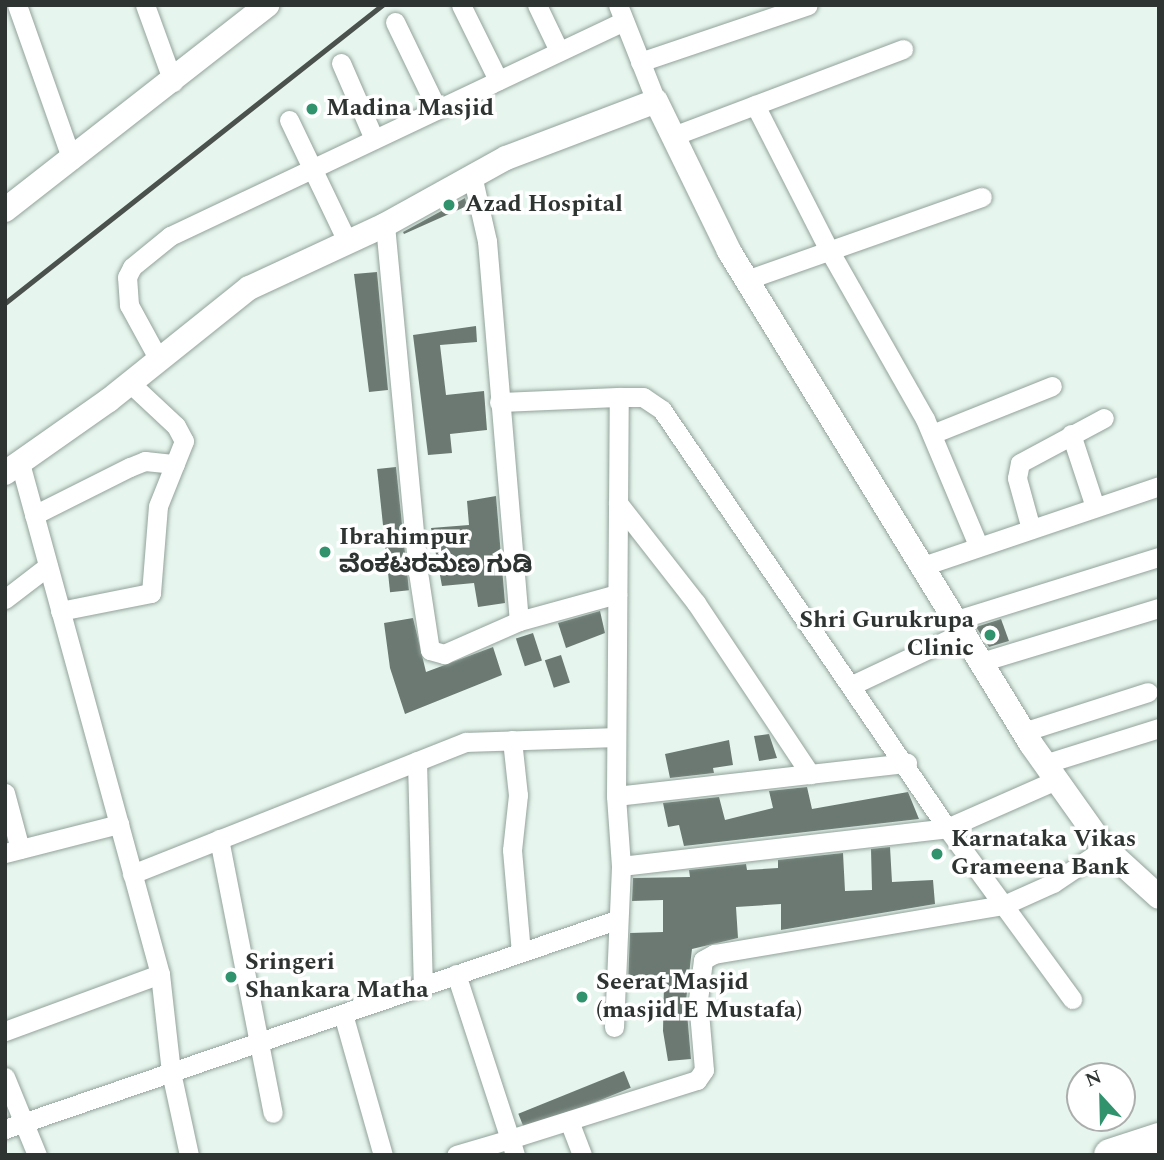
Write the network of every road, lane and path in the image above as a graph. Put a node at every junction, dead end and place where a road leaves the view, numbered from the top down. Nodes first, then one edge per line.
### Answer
1 (17, 5) edge
2 (145, 5) edge
3 (267, 5) edge
4 (461, 5) edge
5 (537, 5) edge
6 (808, 5) edge
7 (621, 13) edge
8 (395, 22) dead end
9 (902, 48) dead end
10 (559, 51) junction
11 (640, 62) junction
12 (341, 63) dead end
13 (498, 80) junction
14 (173, 82) junction
15 (656, 101) junction
16 (755, 105) junction
17 (437, 109) junction
18 (289, 120) dead end
19 (673, 136) junction
20 (374, 139) junction
21 (72, 160) junction
22 (312, 168) junction
23 (472, 176) junction
24 (982, 197) dead end
25 (5, 210) edge
26 (386, 225) junction
27 (347, 241) junction
28 (829, 250) junction
29 (746, 280) junction
30 (159, 360) junction
31 (130, 383) junction
32 (1052, 386) dead end
33 (618, 397) junction
34 (499, 402) junction
35 (1104, 418) dead end
36 (932, 434) junction
37 (1071, 434) junction
38 (174, 464) junction
39 (13, 468) edge
40 (1159, 486) edge
41 (618, 503) junction
42 (1095, 507) junction
43 (34, 515) junction
44 (1031, 529) junction
45 (978, 545) junction
46 (1159, 557) edge
47 (48, 566) junction
48 (920, 567) junction
49 (617, 594) junction
50 (5, 599) edge
51 (1159, 608) edge
52 (60, 611) junction
53 (519, 621) junction
54 (958, 627) junction
55 (981, 662) junction
56 (852, 685) junction
57 (1148, 692) dead end
58 (1159, 728) edge
59 (1023, 732) junction
60 (616, 737) junction
61 (512, 740) junction
62 (417, 761) junction
63 (907, 763) junction
64 (1050, 772) junction
65 (810, 774) junction
66 (5, 793) edge
67 (616, 796) junction
68 (119, 824) junction
69 (947, 828) junction
70 (219, 839) junction
71 (1105, 848) junction
72 (13, 851) edge
73 (621, 866) junction
74 (132, 874) junction
75 (1159, 897) edge
76 (1004, 905) junction
77 (616, 920) junction
78 (521, 952) junction
79 (160, 974) junction
80 (456, 974) junction
81 (423, 986) junction
82 (1072, 999) dead end
83 (343, 1013) junction
84 (614, 1027) dead end
85 (5, 1031) edge
86 (260, 1042) junction
87 (171, 1072) junction
88 (5, 1077) edge
89 (273, 1112) dead end
90 (569, 1121) junction
91 (24, 1123) junction
92 (5, 1129) edge
93 (1159, 1139) edge
94 (513, 1147) edge
95 (37, 1155) edge
96 (189, 1155) edge
97 (383, 1155) edge
98 (456, 1155) edge
99 (582, 1155) edge
100 (1110, 1155) edge

1 - 21 street
2 - 14 street
3 - 14 street
4 - 13 street
5 - 10 street
6 - 11 street
7 - 10 street
7 - 11 street
8 - 17 street
9 - 16 street
10 - 13 street
11 - 15 street
12 - 20 street
13 - 17 street
14 - 21 street
15 - 19 street
15 - 23 street
16 - 19 street
16 - 28 street
17 - 20 street
18 - 22 street
19 - 29 street
20 - 22 street
21 - 25 street
22 - 27 street
22 - 30 street
23 - 26 street
23 - 34 street
24 - 28 street
26 - 27 street
26 - 53 street
27 - 30 street
28 - 29 street
28 - 36 street
29 - 48 street
30 - 31 street
31 - 38 street
31 - 39 street
32 - 36 street
33 - 34 street
33 - 41 street
33 - 56 street
34 - 53 street
35 - 37 street
36 - 45 street
37 - 42 street
37 - 44 street
38 - 43 street
38 - 52 street
39 - 43 street
40 - 42 street
41 - 49 street
41 - 65 street
42 - 44 street
43 - 47 street
44 - 45 street
45 - 48 street
46 - 54 street
47 - 50 street
47 - 52 street
48 - 54 street
49 - 53 street
49 - 60 street
51 - 55 street
52 - 68 street
54 - 55 street
54 - 56 street
55 - 59 street
56 - 63 street
57 - 59 street
58 - 64 street
59 - 64 street
60 - 61 street
60 - 67 street
61 - 62 street
61 - 78 street
62 - 70 street
62 - 81 street
63 - 65 street
63 - 69 street
64 - 69 street
64 - 71 street
65 - 67 street
66 - 72 street
67 - 73 street
68 - 72 street
68 - 74 street
69 - 73 street
69 - 76 street
70 - 74 street
70 - 86 street
71 - 75 street
71 - 76 street
73 - 77 street
74 - 79 street
76 - 82 street
76 - 90 street
77 - 78 street
77 - 84 street
78 - 80 street
79 - 85 street
79 - 87 street
80 - 81 street
80 - 94 street
81 - 83 street
83 - 86 street
83 - 97 street
86 - 87 street
86 - 89 street
87 - 91 street
87 - 96 street
88 - 91 street
90 - 94 street
90 - 99 street
91 - 92 street
91 - 95 street
93 - 100 highway
94 - 98 street

